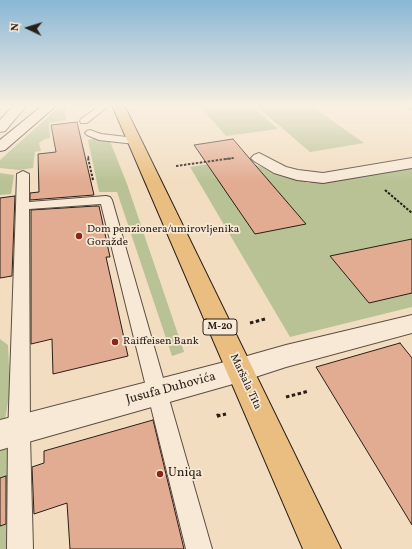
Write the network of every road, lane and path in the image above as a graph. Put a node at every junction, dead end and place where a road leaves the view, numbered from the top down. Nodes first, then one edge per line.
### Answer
1 (20, 131) edge
2 (130, 131) edge
3 (90, 133) dead end
4 (135, 141) junction
5 (0, 147) edge
6 (88, 154) dead end
7 (259, 158) joint
8 (412, 163) edge
9 (176, 166) dead end
10 (23, 174) dead end
11 (381, 188) dead end
12 (97, 200) junction
13 (22, 206) junction
14 (412, 213) edge
15 (412, 324) edge
16 (240, 370) junction
17 (158, 392) junction
18 (10, 432) edge
19 (20, 549) edge
20 (199, 549) edge
21 (322, 549) edge

1 - 5 street
2 - 4 main road, Maršala Tita / M-20
3 - 4 lane
4 - 16 main road, Maršala Tita / M-20
6 - 12 path
7 - 8 street
7 - 9 path
10 - 13 lane
11 - 14 path
12 - 13 lane
12 - 17 lane
13 - 18 lane
15 - 16 street, Jusufa Duhovića
16 - 17 street, Jusufa Duhovića
16 - 21 main road, Maršala Tita / M-20
17 - 18 street, Jusufa Duhovića
17 - 20 lane
18 - 19 lane

